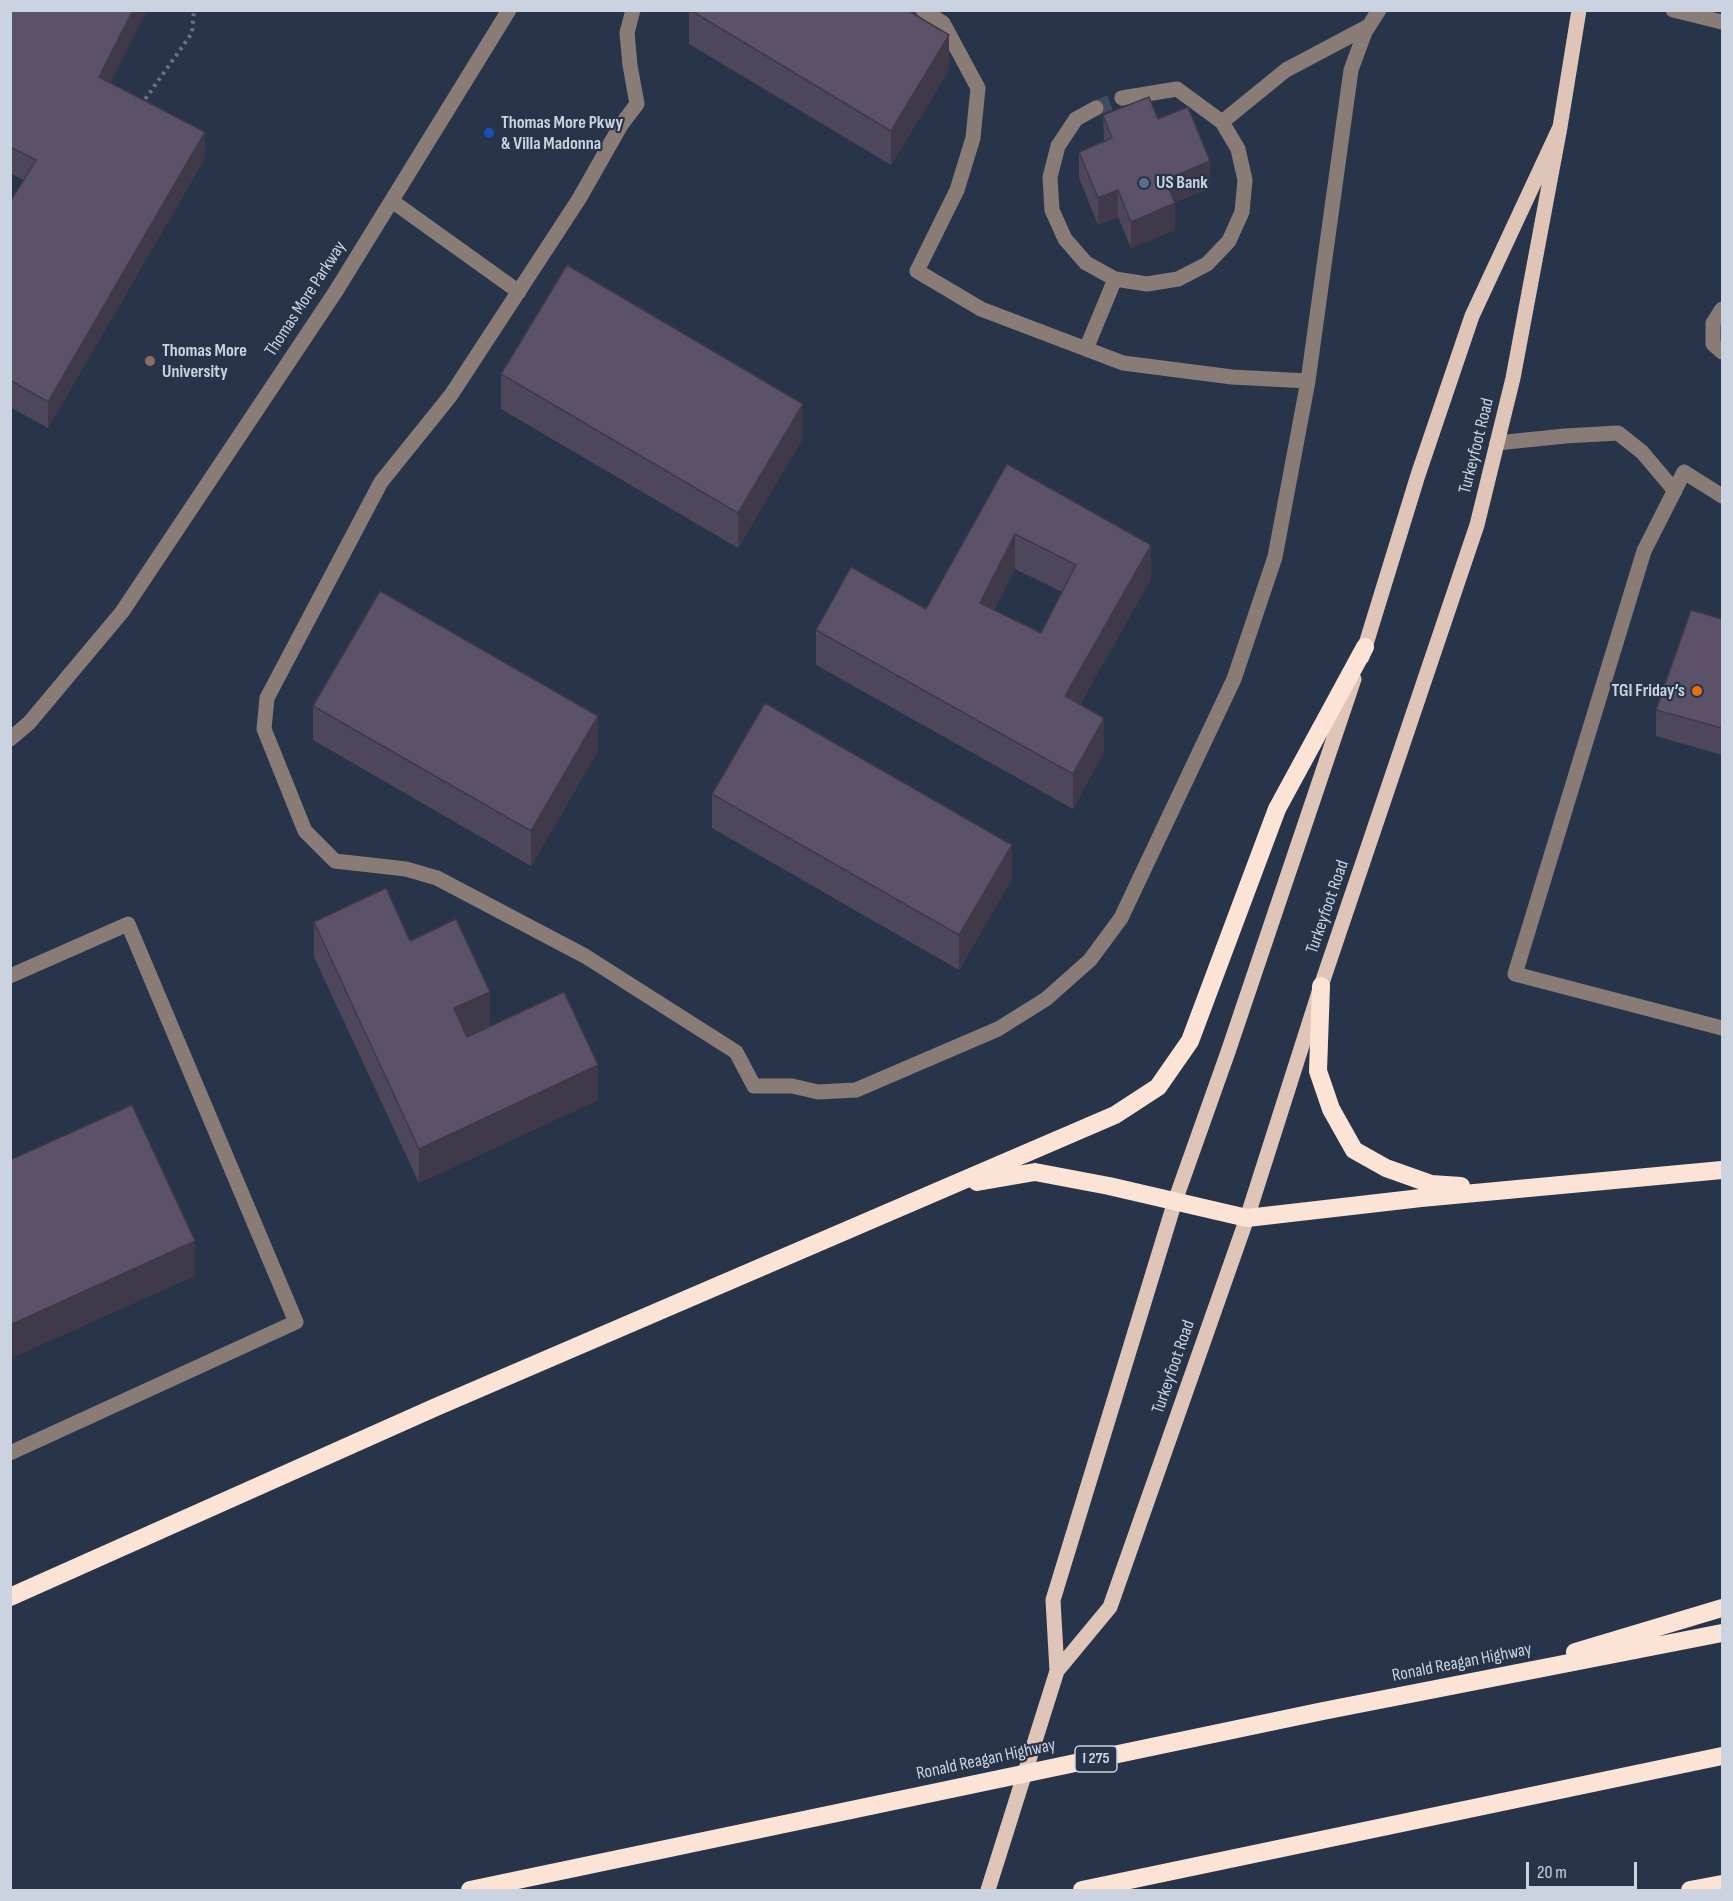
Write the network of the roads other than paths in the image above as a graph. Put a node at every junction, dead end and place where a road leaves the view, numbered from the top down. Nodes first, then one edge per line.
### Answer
1 (509, 10) edge
2 (633, 10) edge
3 (923, 10) edge
4 (1379, 10) edge
5 (1579, 10) edge
6 (1673, 10) edge
7 (1722, 22) edge
8 (1369, 26) junction
9 (1122, 99) tunnel mouth
10 (1096, 108) tunnel mouth
11 (1222, 122) junction
12 (1560, 127) junction
13 (392, 201) junction
14 (1115, 279) junction
15 (519, 292) junction
16 (1722, 309) edge
17 (1086, 349) junction
18 (1722, 352) edge
19 (1308, 381) junction
20 (1497, 443) junction
21 (1675, 491) junction
22 (1722, 496) edge
23 (1365, 647) junction
24 (10, 739) edge
25 (10, 976) edge
26 (1321, 986) junction
27 (1722, 1028) edge
28 (1722, 1170) edge
29 (946, 1188) junction
30 (1517, 1189) junction
31 (1174, 1201) junction
32 (1247, 1218) junction
33 (10, 1453) edge
34 (10, 1597) edge
35 (1722, 1608) edge
36 (1722, 1633) edge
37 (1058, 1671) junction
38 (1469, 1683) junction
39 (1722, 1756) edge
40 (1722, 1884) edge
41 (470, 1890) edge
42 (988, 1890) edge
43 (1082, 1890) edge
44 (1690, 1890) edge

1 - 13 street, Thomas More Parkway
2 - 15 street
3 - 17 street
4 - 8 street
5 - 12 main road, Turkeyfoot Road
6 - 7 street
8 - 11 street
8 - 19 street
9 - 11 street
10 - 14 street
11 - 14 street
12 - 20 main road, Turkeyfoot Road
12 - 23 main road, Turkeyfoot Road
13 - 15 street
13 - 24 street, Thomas More Parkway
14 - 17 street
15 - 19 street
16 - 18 street
17 - 19 street
20 - 21 street
20 - 26 main road, Turkeyfoot Road
21 - 22 street
21 - 27 street
23 - 29 highway
23 - 31 main road, Turkeyfoot Road
25 - 33 street
26 - 30 highway
26 - 32 main road, Turkeyfoot Road
28 - 30 highway
29 - 31 highway
29 - 34 highway
30 - 32 highway
31 - 32 highway
31 - 37 main road, Turkeyfoot Road
32 - 37 main road, Turkeyfoot Road
35 - 38 highway
36 - 38 highway, Ronald Reagan Highway / I 275
37 - 42 main road, Turkeyfoot Road
38 - 41 highway, Ronald Reagan Highway / I 275
39 - 43 highway
40 - 44 highway

